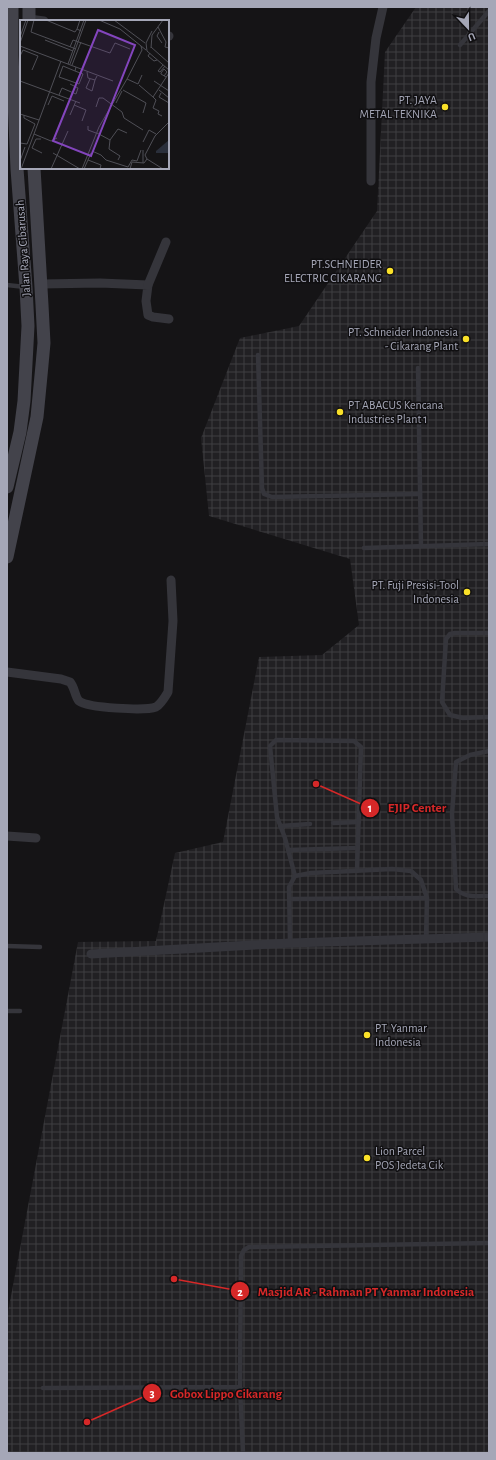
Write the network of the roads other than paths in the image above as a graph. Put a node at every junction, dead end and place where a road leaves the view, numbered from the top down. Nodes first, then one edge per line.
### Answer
1 (12, 7) edge
2 (383, 7) edge
3 (489, 11) edge
4 (24, 18) edge
5 (37, 20) edge
6 (20, 28) edge
7 (460, 45) dead end
8 (9, 55) edge
9 (34, 169) edge
10 (371, 181) dead end
11 (166, 242) dead end
12 (40, 284) junction
13 (7, 285) edge
14 (148, 285) junction
15 (26, 287) junction
16 (169, 319) dead end
17 (258, 355) dead end
18 (418, 368) dead end
19 (7, 487) edge
20 (420, 494) junction
21 (489, 544) edge
22 (421, 546) junction
23 (364, 548) dead end
24 (7, 557) edge
25 (171, 580) dead end
26 (489, 633) edge
27 (7, 672) edge
28 (489, 717) edge
29 (489, 751) edge
30 (359, 822) junction
31 (334, 823) dead end
32 (310, 824) dead end
33 (280, 826) junction
34 (7, 836) edge
35 (36, 838) dead end
36 (358, 848) junction
37 (288, 850) junction
38 (357, 871) junction
39 (295, 876) junction
40 (489, 896) edge
41 (427, 898) junction
42 (290, 899) junction
43 (489, 937) edge
44 (426, 938) junction
45 (290, 943) junction
46 (7, 946) edge
47 (40, 947) dead end
48 (91, 954) dead end
49 (7, 1011) edge
50 (20, 1011) dead end
51 (489, 1243) edge
52 (240, 1387) junction
53 (43, 1388) dead end
54 (243, 1453) edge

1 - 4 street, Jalan Raya Cibarusah
2 - 10 street
3 - 7 lane
4 - 5 street
6 - 8 street, Jalan Raya Cibarusah
8 - 15 street, Jalan Raya Cibarusah
9 - 12 street, Jalan Raya Cibarusah
11 - 14 street
12 - 14 street
12 - 24 street, Jalan Raya Cibarusah
13 - 15 lane
14 - 16 street
15 - 19 street, Jalan Raya Cibarusah
17 - 20 lane
18 - 20 lane
20 - 22 lane
21 - 22 lane
22 - 23 lane
25 - 27 street
26 - 28 lane
29 - 40 lane
30 - 31 lane
30 - 33 lane
30 - 36 lane
32 - 33 lane
33 - 37 lane
34 - 35 street
36 - 37 lane
36 - 38 lane
37 - 39 lane
38 - 39 lane
38 - 41 lane
39 - 42 lane
41 - 42 lane
41 - 44 lane
42 - 45 lane
43 - 44 street
44 - 45 street
45 - 48 street
46 - 47 lane
49 - 50 lane
51 - 52 lane
52 - 53 lane
52 - 54 lane

